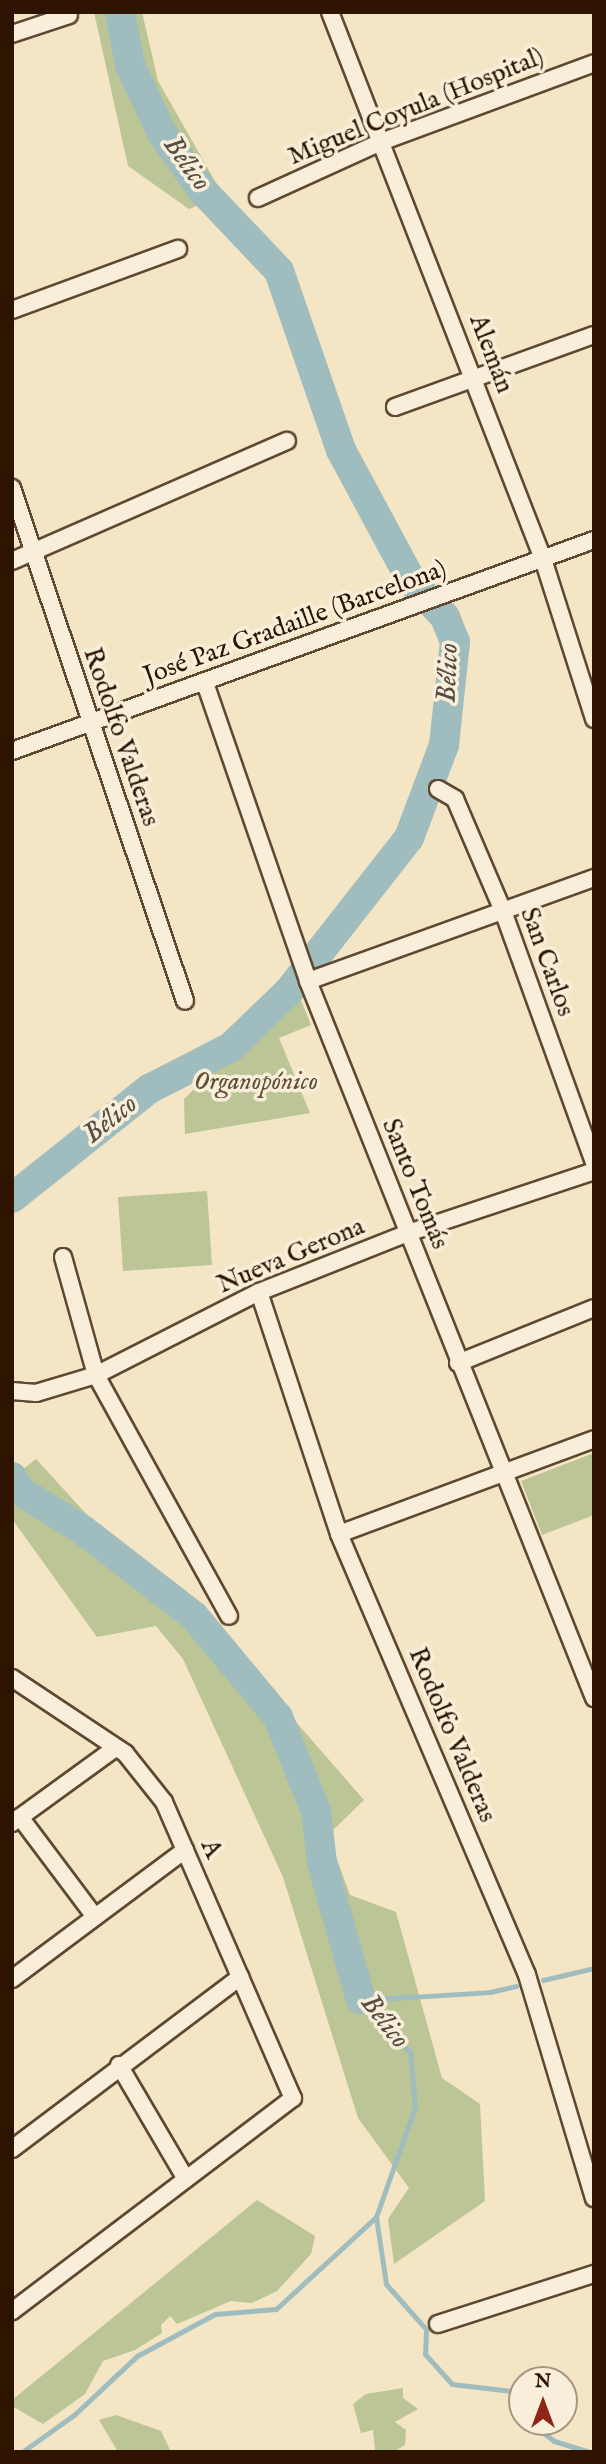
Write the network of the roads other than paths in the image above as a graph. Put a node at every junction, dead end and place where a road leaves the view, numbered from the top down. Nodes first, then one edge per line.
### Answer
1 (330, 12) edge
2 (69, 15) dead end
3 (12, 34) edge
4 (594, 62) edge
5 (381, 142) junction
6 (258, 198) dead end
7 (178, 249) dead end
8 (12, 310) edge
9 (594, 335) edge
10 (474, 378) junction
11 (395, 407) dead end
12 (286, 441) dead end
13 (12, 488) edge
14 (594, 541) edge
15 (34, 552) junction
16 (543, 559) junction
17 (12, 561) edge
18 (205, 684) junction
19 (594, 719) edge
20 (89, 723) junction
21 (12, 751) edge
22 (438, 789) dead end
23 (594, 878) edge
24 (503, 911) junction
25 (308, 981) junction
26 (185, 1001) dead end
27 (594, 1163) edge
28 (594, 1171) edge
29 (408, 1233) junction
30 (62, 1257) dead end
31 (259, 1292) junction
32 (594, 1308) edge
33 (458, 1363) junction
34 (96, 1375) junction
35 (12, 1391) edge
36 (594, 1438) edge
37 (502, 1473) junction
38 (340, 1534) junction
39 (229, 1616) dead end
40 (12, 1678) edge
41 (594, 1698) edge
42 (114, 1749) junction
43 (16, 1820) edge
44 (185, 1850) junction
45 (95, 1917) junction
46 (240, 1977) junction
47 (12, 1979) edge
48 (119, 2065) junction
49 (12, 2149) edge
50 (186, 2179) junction
51 (594, 2198) edge
52 (594, 2274) edge
53 (12, 2311) edge
54 (438, 2324) dead end

1 - 5 street, Alemán
2 - 3 street
4 - 5 street, Miguel Coyula (Hospital)
5 - 6 street, Miguel Coyula (Hospital)
5 - 10 street, Alemán
7 - 8 street
9 - 10 street
10 - 11 street
10 - 16 street, Alemán
12 - 15 street
13 - 15 street, Rodolfo Valderas
14 - 16 street, José Paz Gradaille (Barcelona)
15 - 17 street
15 - 20 street, Rodolfo Valderas
16 - 18 street, José Paz Gradaille (Barcelona)
16 - 19 street, Alemán
18 - 20 street, José Paz Gradaille (Barcelona)
18 - 25 street, Santo Tomás
20 - 21 street, José Paz Gradaille (Barcelona)
20 - 26 street, Rodolfo Valderas
22 - 24 street, San Carlos
23 - 24 street
24 - 25 street
24 - 27 street, San Carlos
25 - 29 street, Santo Tomás
28 - 29 street, Nueva Gerona
29 - 31 street, Nueva Gerona
29 - 33 street, Santo Tomás
30 - 34 street
31 - 34 street, Nueva Gerona
31 - 38 street, Rodolfo Valderas
32 - 33 street
33 - 37 street, Santo Tomás
34 - 35 street, Nueva Gerona
34 - 39 street
36 - 37 street
37 - 38 street
37 - 41 street, Santo Tomás
38 - 51 street, Rodolfo Valderas
40 - 42 street, A
42 - 43 street
42 - 44 street, A
43 - 45 street
44 - 45 street
44 - 46 street, A
45 - 47 street
46 - 48 street
46 - 50 street, A
48 - 49 street
48 - 50 street
50 - 53 street
52 - 54 street

